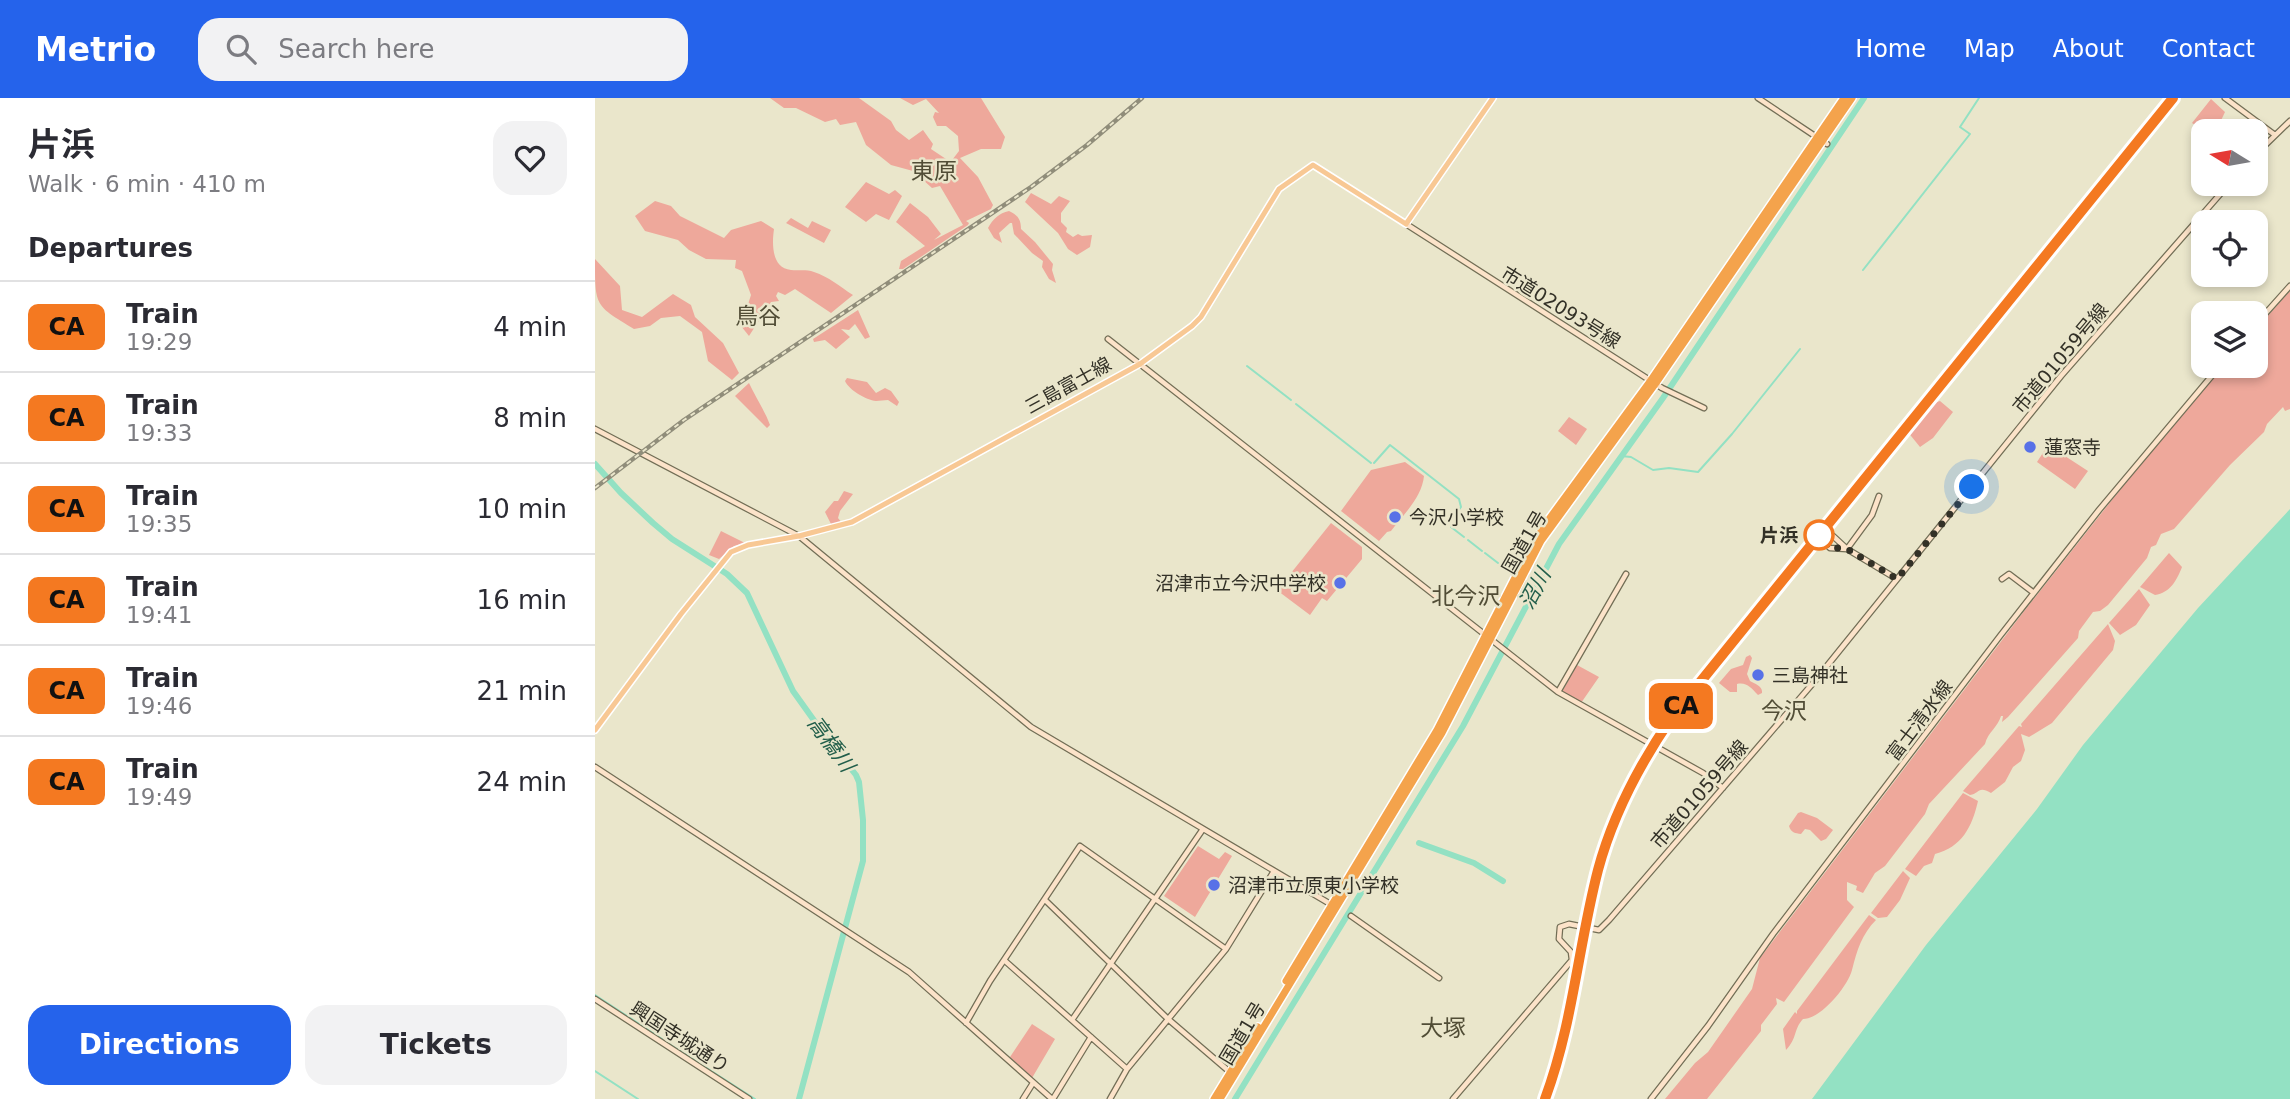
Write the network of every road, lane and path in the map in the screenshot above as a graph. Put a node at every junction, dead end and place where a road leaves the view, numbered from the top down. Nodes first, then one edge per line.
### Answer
1 (1493, 98) edge
2 (1758, 98) edge
3 (1843, 98) edge
4 (1852, 98) edge
5 (2225, 98) edge
6 (2290, 121) edge
7 (2275, 135) junction
8 (1822, 140) junction
9 (2268, 142) edge
10 (2218, 196) edge
11 (1406, 224) junction
12 (2290, 286) edge
13 (2268, 311) edge
14 (1108, 339) dead end
15 (1140, 364) junction
16 (2210, 378) edge
17 (1657, 384) junction
18 (1704, 408) dead end
19 (595, 429) edge
20 (1879, 496) dead end
21 (799, 536) junction
22 (1847, 549) junction
23 (1626, 575) dead end
24 (1897, 579) junction
25 (2002, 579) dead end
26 (2034, 593) junction
27 (1489, 638) junction
28 (1558, 692) junction
29 (595, 730) edge
30 (595, 767) edge
31 (1723, 788) junction
32 (1203, 829) junction
33 (1274, 871) junction
34 (1045, 900) junction
35 (1156, 900) junction
36 (1332, 905) junction
37 (1351, 916) dead end
38 (1226, 949) junction
39 (1004, 960) junction
40 (1112, 965) junction
41 (1439, 978) dead end
42 (595, 999) edge
43 (1168, 1019) junction
44 (1072, 1020) junction
45 (966, 1023) junction
46 (1091, 1037) junction
47 (1127, 1069) junction
48 (1232, 1074) junction
49 (1033, 1083) junction
50 (749, 1099) edge
51 (1023, 1099) edge
52 (1052, 1099) edge
53 (1110, 1099) edge
54 (1214, 1099) edge
55 (1220, 1099) edge
56 (1453, 1099) edge
57 (1651, 1099) edge

1 - 11 main road
2 - 8 street
3 - 8 highway, 国道1号
4 - 8 highway, 国道1号
5 - 7 street
6 - 7 street
7 - 9 street
8 - 17 highway, 国道1号
10 - 24 street, 市道01059号線
11 - 15 main road, 三島富士線
11 - 17 street, 市道02093号線
12 - 13 street
14 - 15 street
15 - 21 main road, 三島富士線
15 - 27 street
16 - 26 street, 富士清水線
17 - 18 street, 市道02093号線
17 - 27 highway, 国道1号
19 - 21 street
20 - 22 street
21 - 29 main road, 三島富士線
21 - 32 street
22 - 22 street
22 - 24 street
23 - 28 street
24 - 31 street, 市道01059号線
25 - 26 street
26 - 57 street, 富士清水線
27 - 28 street
27 - 36 highway, 国道1号
27 - 48 highway, 国道1号
28 - 31 street
30 - 45 street
31 - 56 street, 市道01059号線
32 - 33 street
32 - 35 street
33 - 36 street
33 - 38 street
34 - 35 street
34 - 39 street
34 - 40 street
35 - 38 street
35 - 40 street
36 - 48 highway, 国道1号
37 - 41 street
38 - 43 street
39 - 44 street
39 - 45 street
40 - 43 street
40 - 44 street
42 - 50 street, 興国寺城通り
43 - 47 street
43 - 48 street
44 - 46 street
45 - 49 street
46 - 47 street
46 - 52 street
47 - 53 street
48 - 54 highway, 国道1号
48 - 55 highway, 国道1号
49 - 51 street
49 - 52 street

